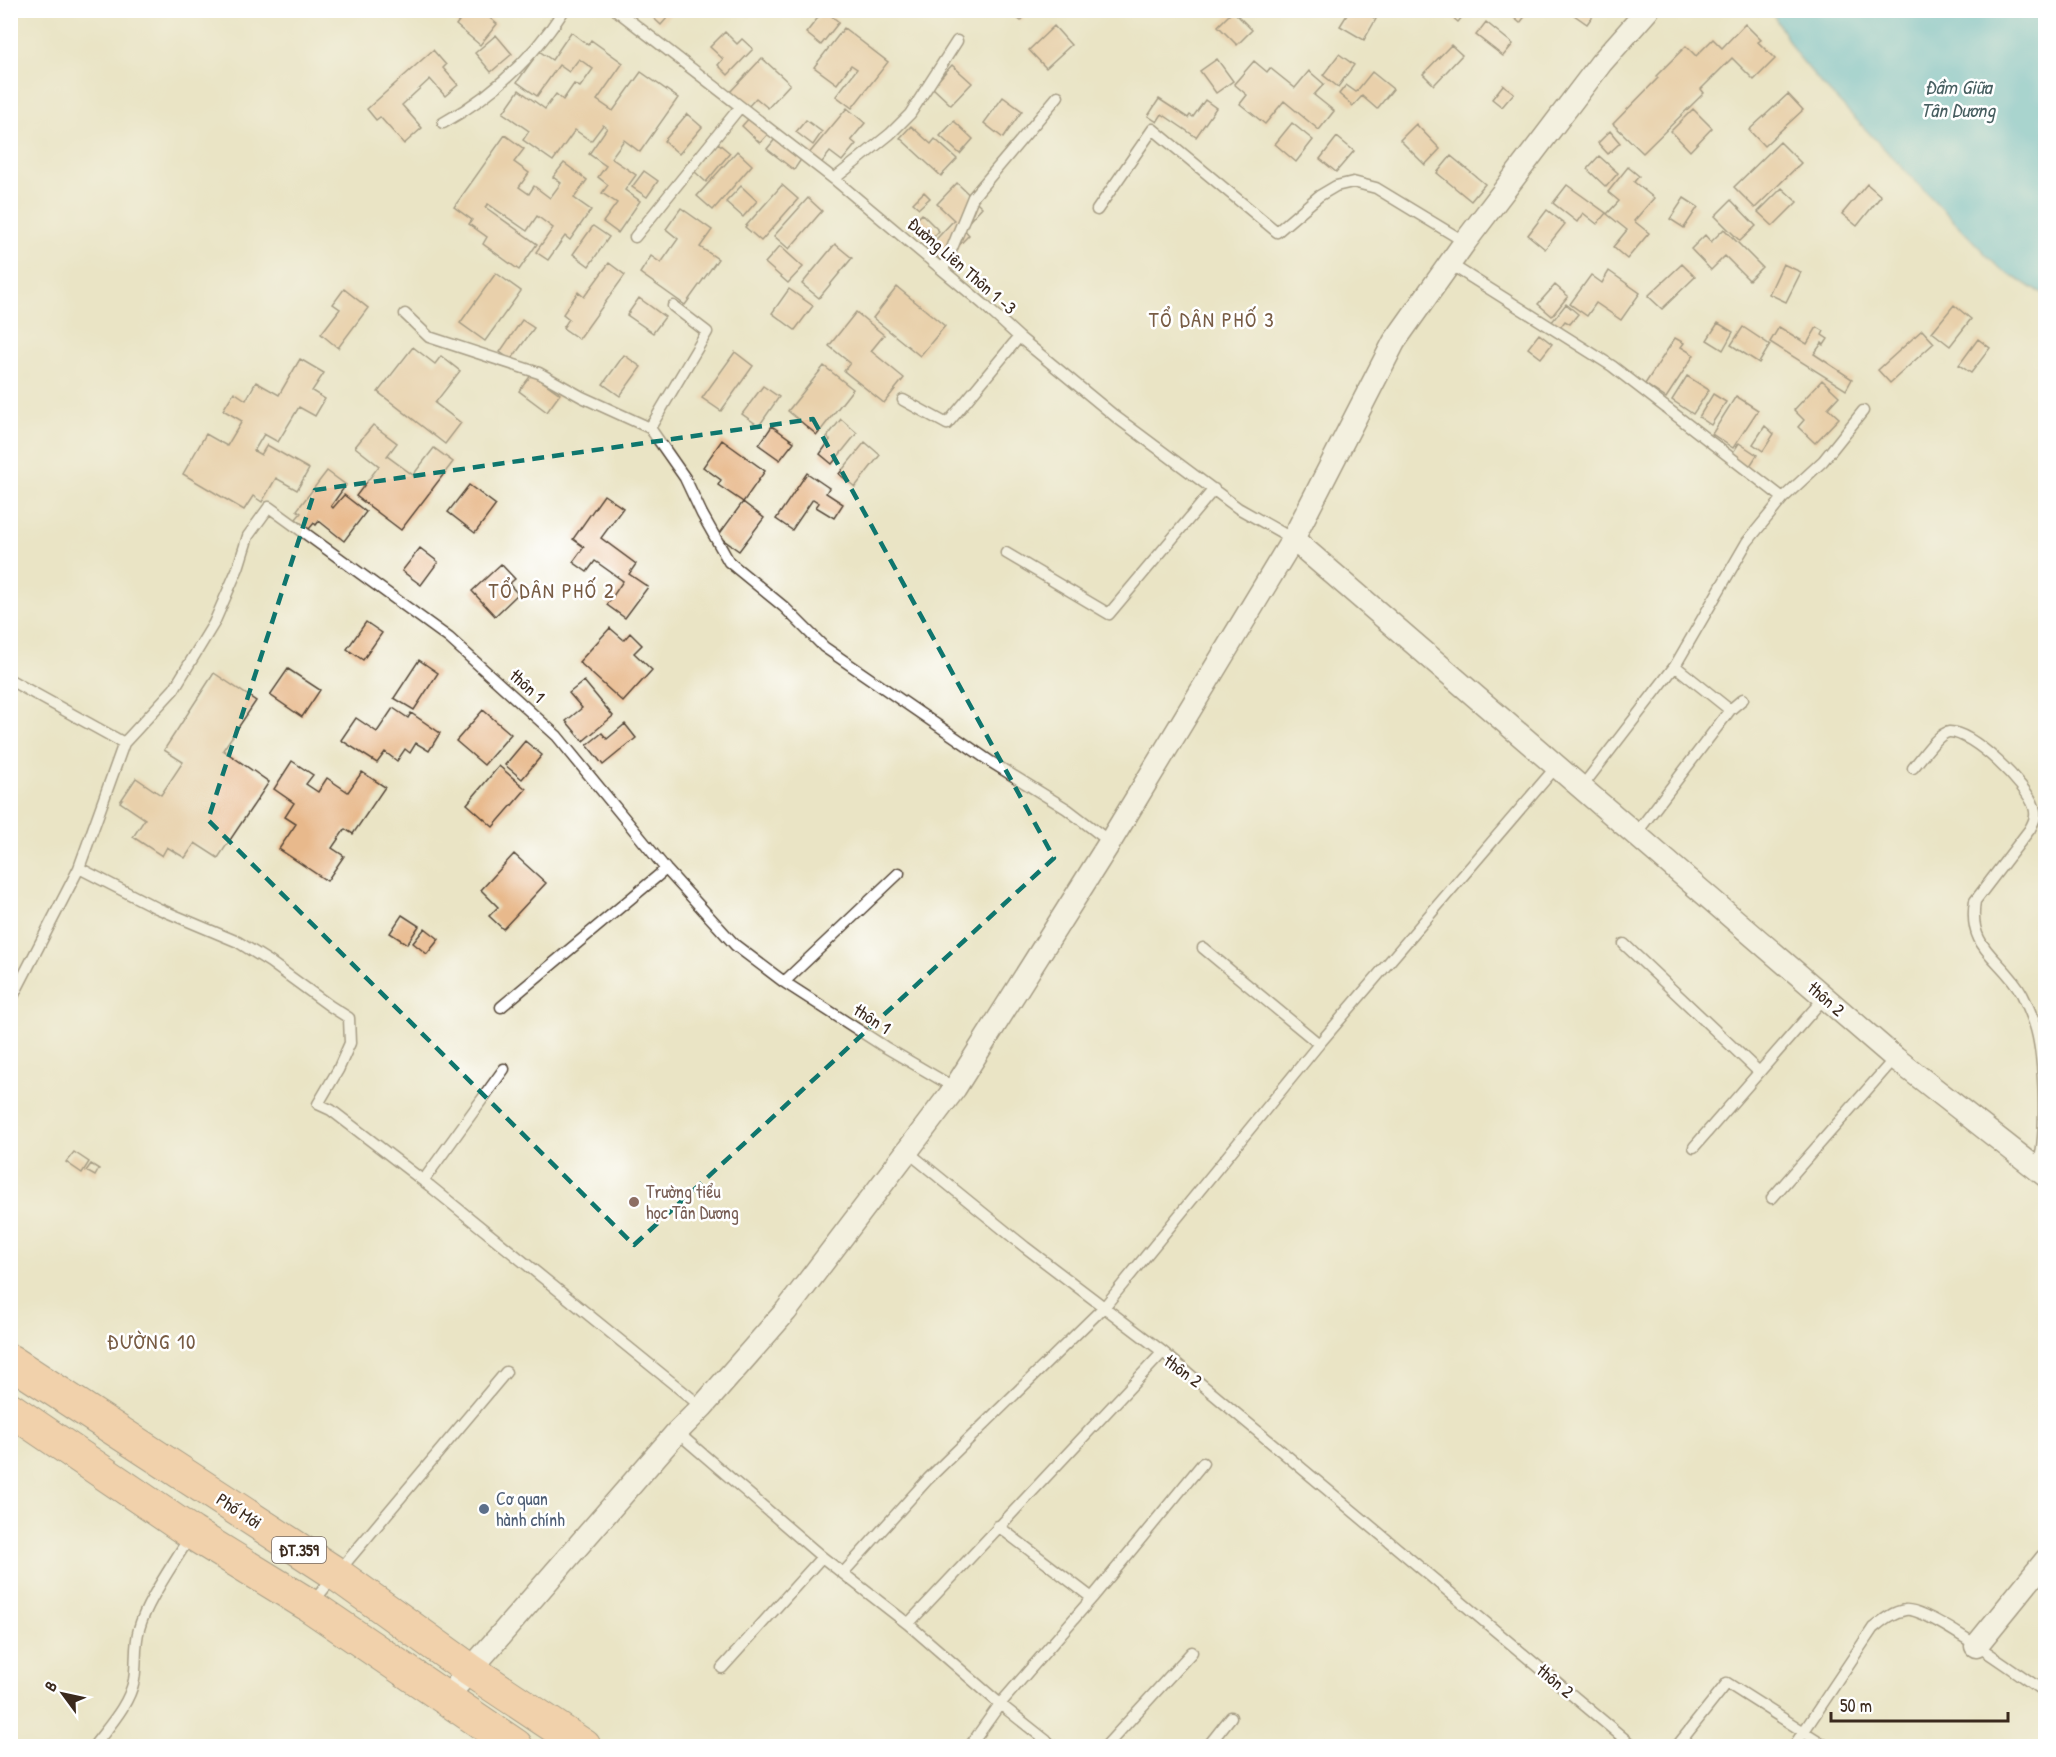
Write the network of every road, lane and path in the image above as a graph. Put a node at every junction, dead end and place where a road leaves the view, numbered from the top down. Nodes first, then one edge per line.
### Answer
1 (564, 10) edge
2 (616, 10) edge
3 (1648, 10) edge
4 (957, 41) dead end
5 (1058, 96) dead end
6 (740, 107) junction
7 (443, 123) dead end
8 (834, 179) junction
9 (1098, 210) dead end
10 (635, 237) dead end
11 (1465, 242) junction
12 (1450, 264) junction
13 (943, 270) junction
14 (673, 306) dead end
15 (405, 314) dead end
16 (1019, 338) junction
17 (903, 400) dead end
18 (1863, 411) dead end
19 (650, 428) junction
20 (1214, 489) junction
21 (1783, 498) junction
22 (1293, 539) junction
23 (1006, 553) dead end
24 (1675, 666) junction
25 (10, 680) edge
26 (1743, 699) dead end
27 (1730, 710) junction
28 (124, 743) junction
29 (1556, 767) junction
30 (1913, 768) dead end
31 (1581, 788) junction
32 (1635, 835) junction
33 (1110, 842) junction
34 (79, 868) junction
35 (666, 869) junction
36 (899, 873) dead end
37 (1624, 944) dead end
38 (1203, 948) dead end
39 (784, 981) junction
40 (1824, 998) junction
41 (10, 1002) edge
42 (501, 1007) dead end
43 (1319, 1044) junction
44 (1895, 1058) junction
45 (504, 1069) dead end
46 (1759, 1072) junction
47 (955, 1088) junction
48 (1694, 1147) dead end
49 (908, 1152) junction
50 (2041, 1172) edge
51 (423, 1180) junction
52 (1772, 1198) dead end
53 (1105, 1306) junction
54 (1163, 1352) junction
55 (10, 1361) edge
56 (506, 1372) dead end
57 (702, 1407) junction
58 (10, 1409) edge
59 (677, 1432) junction
60 (1203, 1463) dead end
61 (998, 1526) junction
62 (192, 1533) junction
63 (822, 1557) junction
64 (2046, 1560) edge
65 (334, 1573) junction
66 (843, 1573) junction
67 (1092, 1598) junction
68 (309, 1605) junction
69 (908, 1624) junction
70 (1976, 1647) junction
71 (1192, 1652) dead end
72 (722, 1668) dead end
73 (470, 1670) junction
74 (2046, 1693) edge
75 (445, 1699) junction
76 (1000, 1704) junction
77 (1231, 1718) dead end
78 (1804, 1732) junction
79 (94, 1746) edge
80 (516, 1746) edge
81 (584, 1746) edge
82 (970, 1746) edge
83 (1053, 1746) edge
84 (1106, 1746) edge
85 (1208, 1746) edge
86 (1633, 1746) edge
87 (1677, 1746) edge
88 (1794, 1746) edge
89 (1826, 1746) edge

1 - 7 lane
2 - 6 lane, Đường Liên Thôn 1 -3
3 - 11 street
4 - 8 lane
5 - 13 lane
6 - 8 lane, Đường Liên Thôn 1 -3
6 - 10 lane
8 - 13 lane, Đường Liên Thôn 1 -3
9 - 11 lane
11 - 12 street
12 - 21 lane
12 - 22 street
13 - 16 lane, Đường Liên Thôn 1 -3
14 - 19 lane
15 - 19 lane
16 - 17 lane
16 - 20 lane, Đường Liên Thôn 1 -3
18 - 21 lane
19 - 33 lane
20 - 22 lane, Đường Liên Thôn 1 -3
20 - 23 lane
21 - 24 lane
22 - 29 street, thôn 2
22 - 33 street
24 - 27 lane
24 - 31 lane
25 - 28 lane
26 - 27 lane
27 - 32 lane
28 - 34 lane, thôn 1
28 - 35 lane, thôn 1
29 - 31 street, thôn 2
29 - 43 lane
30 - 50 lane
31 - 32 street, thôn 2
32 - 40 street, thôn 2
33 - 47 street
34 - 41 lane, thôn 1
34 - 51 lane
35 - 39 lane, thôn 1
35 - 42 lane
36 - 39 lane
37 - 46 lane
38 - 43 lane
39 - 47 lane, thôn 1
40 - 44 street, thôn 2
40 - 46 lane
43 - 53 lane
44 - 50 street, thôn 2
44 - 52 lane
45 - 51 lane
46 - 48 lane
47 - 49 street
49 - 53 lane
49 - 57 street
51 - 57 lane
53 - 54 lane
53 - 66 lane
54 - 61 lane, thôn 2
54 - 86 lane, thôn 2
55 - 65 main road, Phố Mới / ĐT.359
56 - 65 lane
57 - 59 street
58 - 62 main road, ĐT.359
59 - 63 lane
59 - 73 street
60 - 67 lane
61 - 67 lane
61 - 69 lane, thôn 2
62 - 68 main road, ĐT.359
62 - 79 lane
63 - 66 lane
63 - 72 lane
64 - 70 street
65 - 68 lane
65 - 73 main road, Phố Mới / ĐT.359
66 - 69 lane
67 - 76 lane
68 - 75 main road, ĐT.359
69 - 76 lane
70 - 74 lane
70 - 78 lane
71 - 84 lane
73 - 75 street
73 - 81 main road, Phố Mới / ĐT.359
75 - 80 main road, ĐT.359
76 - 82 lane
76 - 83 lane
77 - 85 lane
78 - 87 lane
78 - 88 lane
78 - 89 lane

